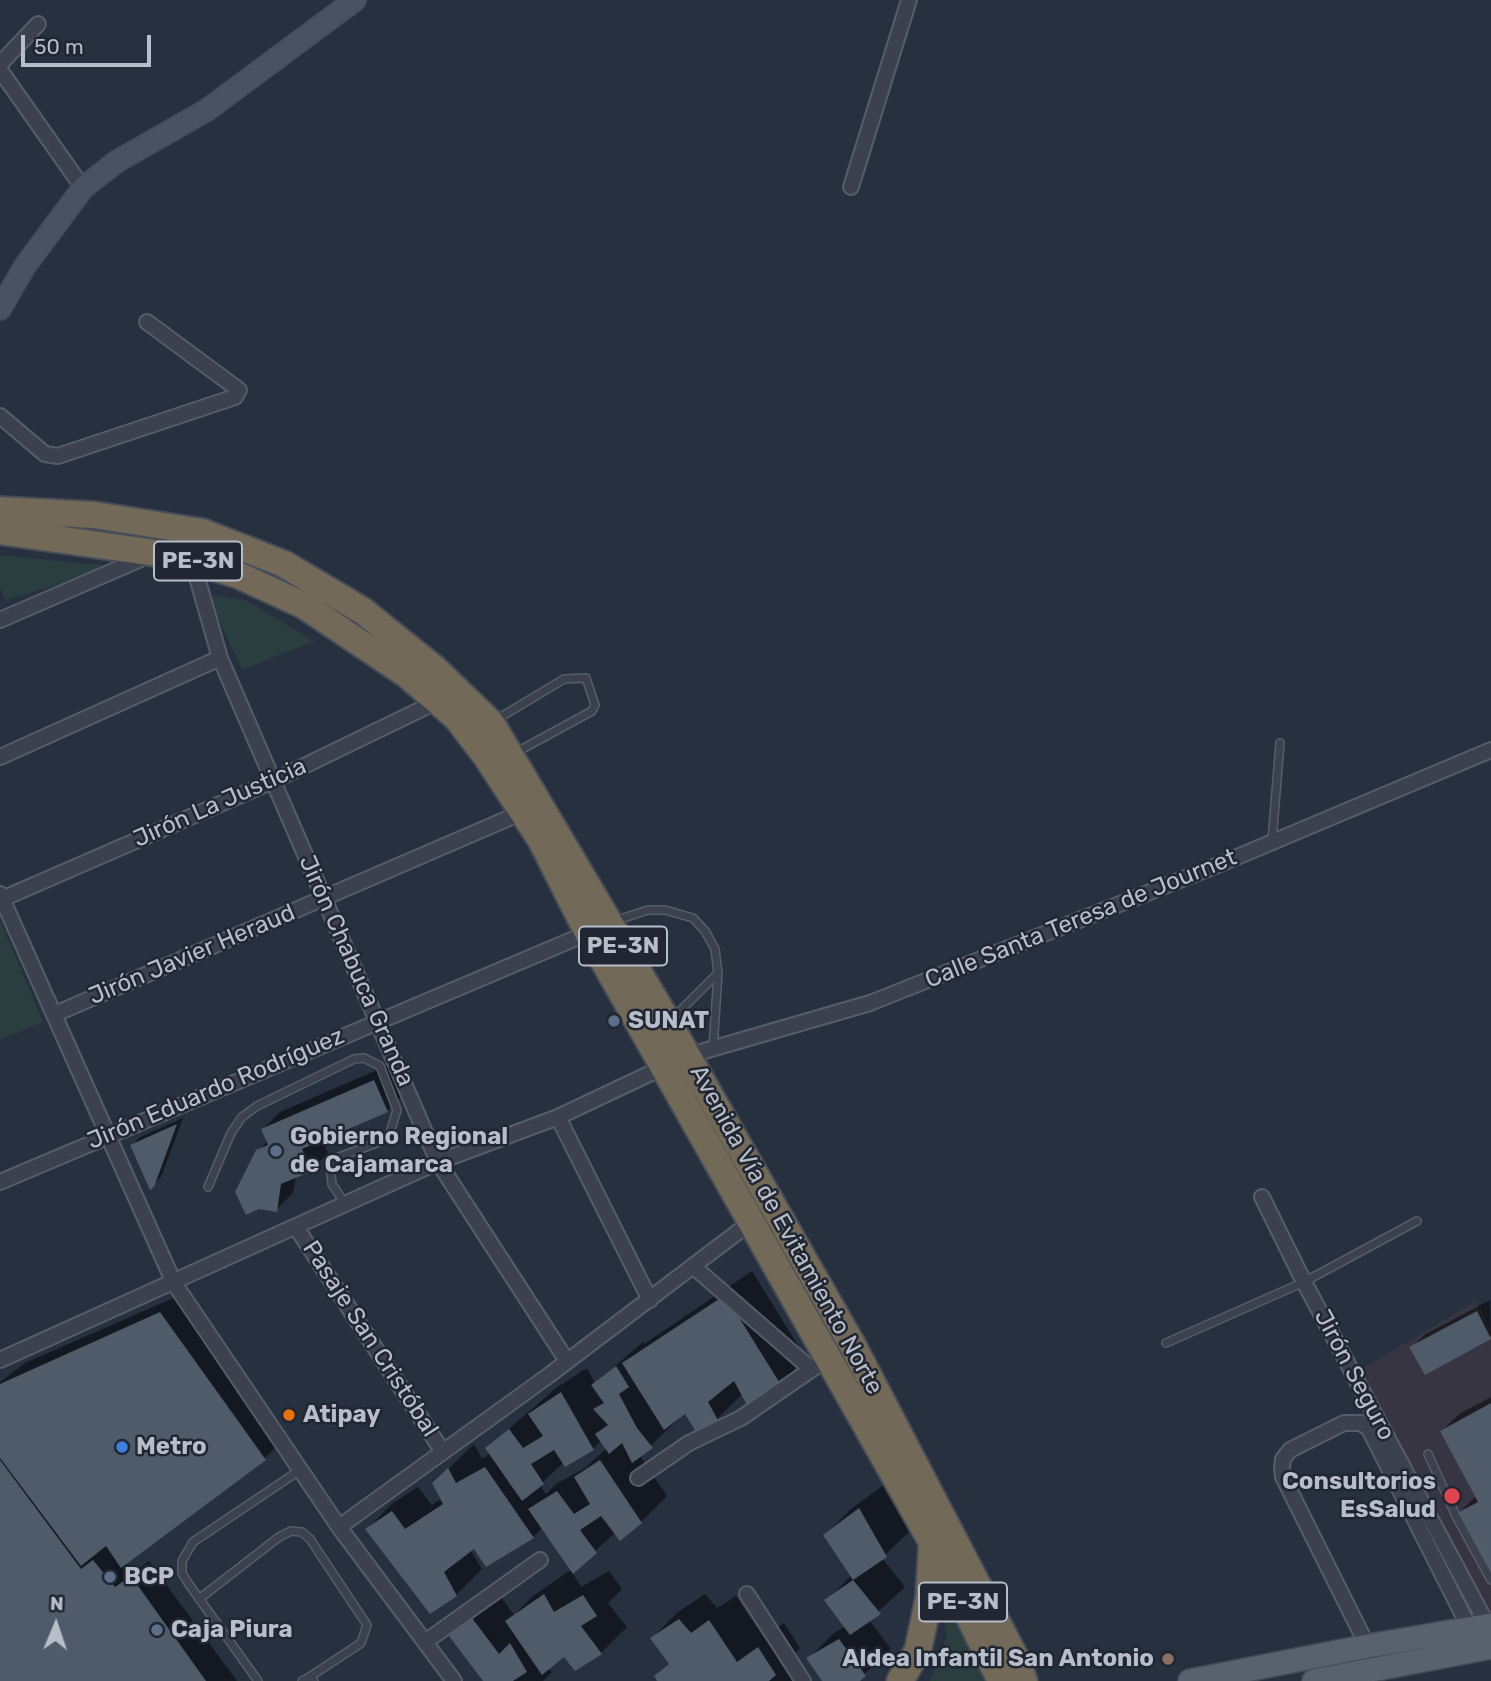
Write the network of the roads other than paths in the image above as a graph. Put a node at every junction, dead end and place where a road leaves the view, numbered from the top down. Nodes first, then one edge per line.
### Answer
1 (355, 0) edge
2 (909, 0) edge
3 (38, 24) dead end
4 (0, 64) edge
5 (0, 70) edge
6 (851, 187) dead end
7 (83, 188) junction
8 (0, 309) edge
9 (148, 322) dead end
10 (0, 416) edge
11 (0, 510) edge
12 (0, 531) edge
13 (156, 553) junction
14 (192, 559) junction
15 (0, 620) edge
16 (220, 658) junction
17 (436, 702) junction
18 (491, 723) junction
19 (1280, 743) dead end
20 (1491, 750) edge
21 (511, 755) junction
22 (0, 757) edge
23 (273, 781) junction
24 (523, 811) junction
25 (1272, 842) junction
26 (1, 896) edge
27 (324, 898) junction
28 (599, 928) junction
29 (719, 973) junction
30 (55, 1014) junction
31 (379, 1021) junction
32 (668, 1022) junction
33 (713, 1049) junction
34 (676, 1061) junction
35 (558, 1117) junction
36 (108, 1135) junction
37 (438, 1162) junction
38 (0, 1182) edge
39 (208, 1187) dead end
40 (1262, 1197) dead end
41 (345, 1205) junction
42 (1417, 1221) dead end
43 (751, 1222) junction
44 (296, 1227) junction
45 (694, 1267) junction
46 (174, 1283) junction
47 (1304, 1283) junction
48 (650, 1300) junction
49 (1166, 1343) dead end
50 (853, 1346) junction
51 (0, 1360) edge
52 (567, 1362) junction
53 (819, 1363) junction
54 (443, 1451) junction
55 (1428, 1454) dead end
56 (300, 1470) junction
57 (638, 1478) dead end
58 (339, 1527) junction
59 (932, 1542) junction
60 (540, 1560) dead end
61 (1491, 1580) edge
62 (747, 1594) dead end
63 (199, 1599) junction
64 (1485, 1632) edge
65 (425, 1642) junction
66 (1368, 1646) junction
67 (1377, 1669) junction
68 (313, 1679) edge
69 (258, 1681) edge
70 (302, 1681) edge
71 (454, 1681) edge
72 (803, 1681) edge
73 (900, 1681) edge
74 (1001, 1681) edge
75 (1024, 1681) edge
76 (1191, 1681) edge
77 (1314, 1681) edge

1 - 7 street
2 - 6 street
3 - 4 street
5 - 7 street
7 - 8 street
9 - 10 street
11 - 18 highway, Avenida Vía de Evitamiento Norte / PE-3N
12 - 13 highway, Avenida Vía de Evitamiento Norte / PE-3N
13 - 14 highway, Avenida Vía de Evitamiento Norte / PE-3N
13 - 15 street
14 - 16 street, Jirón Chabuca Granda
14 - 17 highway, Avenida Vía de Evitamiento Norte / PE-3N
16 - 22 street
16 - 23 street, Jirón Chabuca Granda
17 - 23 street, Jirón La Justicia
17 - 24 highway, Avenida Vía de Evitamiento Norte / PE-3N
18 - 21 highway, Avenida Vía de Evitamiento Norte / PE-3N
18 - 21 lane
19 - 25 lane
20 - 25 street, Calle Santa Teresa de Journet
21 - 28 highway, Avenida Vía de Evitamiento Norte / PE-3N
23 - 26 street, Jirón La Justicia
23 - 27 street, Jirón Chabuca Granda
24 - 27 street, Jirón Javier Heraud
24 - 28 highway, Avenida Vía de Evitamiento Norte / PE-3N
25 - 33 street, Calle Santa Teresa de Journet
26 - 30 street
27 - 30 street, Jirón Javier Heraud
27 - 31 street, Jirón Chabuca Granda
28 - 29 lane
28 - 31 street, Jirón Eduardo Rodríguez
28 - 32 highway, Avenida Vía de Evitamiento Norte / PE-3N
28 - 34 highway, Avenida Vía de Evitamiento Norte / PE-3N
29 - 32 lane
29 - 33 lane
30 - 36 street
31 - 36 street, Jirón Eduardo Rodríguez
31 - 37 street, Jirón Chabuca Granda
32 - 34 highway, Avenida Vía de Evitamiento Norte / PE-3N
33 - 34 street, Calle Santa Teresa de Journet
34 - 35 street, Calle Santa Teresa de Journet
34 - 43 highway, Avenida Vía de Evitamiento Norte / PE-3N
34 - 50 highway, Avenida Vía de Evitamiento Norte / PE-3N
35 - 37 street, Calle Santa Teresa de Journet
35 - 48 street
36 - 38 street, Jirón Eduardo Rodríguez
36 - 46 street
37 - 41 street, Calle Santa Teresa de Journet
37 - 52 street, Jirón Chabuca Granda
39 - 41 lane
40 - 47 street, Jirón Seguro
41 - 44 street, Calle Santa Teresa de Journet
42 - 47 lane
43 - 45 street
43 - 53 highway, Avenida Vía de Evitamiento Norte / PE-3N
44 - 46 street, Calle Santa Teresa de Journet
44 - 54 street, Pasaje San Cristóbal
45 - 48 street
45 - 53 street
46 - 51 street, Calle Santa Teresa de Journet
46 - 56 street
47 - 49 lane
47 - 64 street, Jirón Seguro
48 - 52 street
50 - 53 street
50 - 75 highway, Avenida Vía de Evitamiento Norte / PE-3N
52 - 54 street
53 - 57 street
53 - 59 highway, Avenida Vía de Evitamiento Norte / PE-3N
54 - 58 street
55 - 61 lane
56 - 58 street
56 - 63 lane
58 - 65 street
59 - 73 highway
59 - 74 highway, Avenida Vía de Evitamiento Norte / PE-3N
60 - 65 street
62 - 72 street
63 - 68 lane
63 - 69 lane
64 - 66 main road
64 - 66 street
64 - 67 main road
65 - 71 street
66 - 67 street
66 - 76 main road
67 - 77 main road
68 - 70 lane

